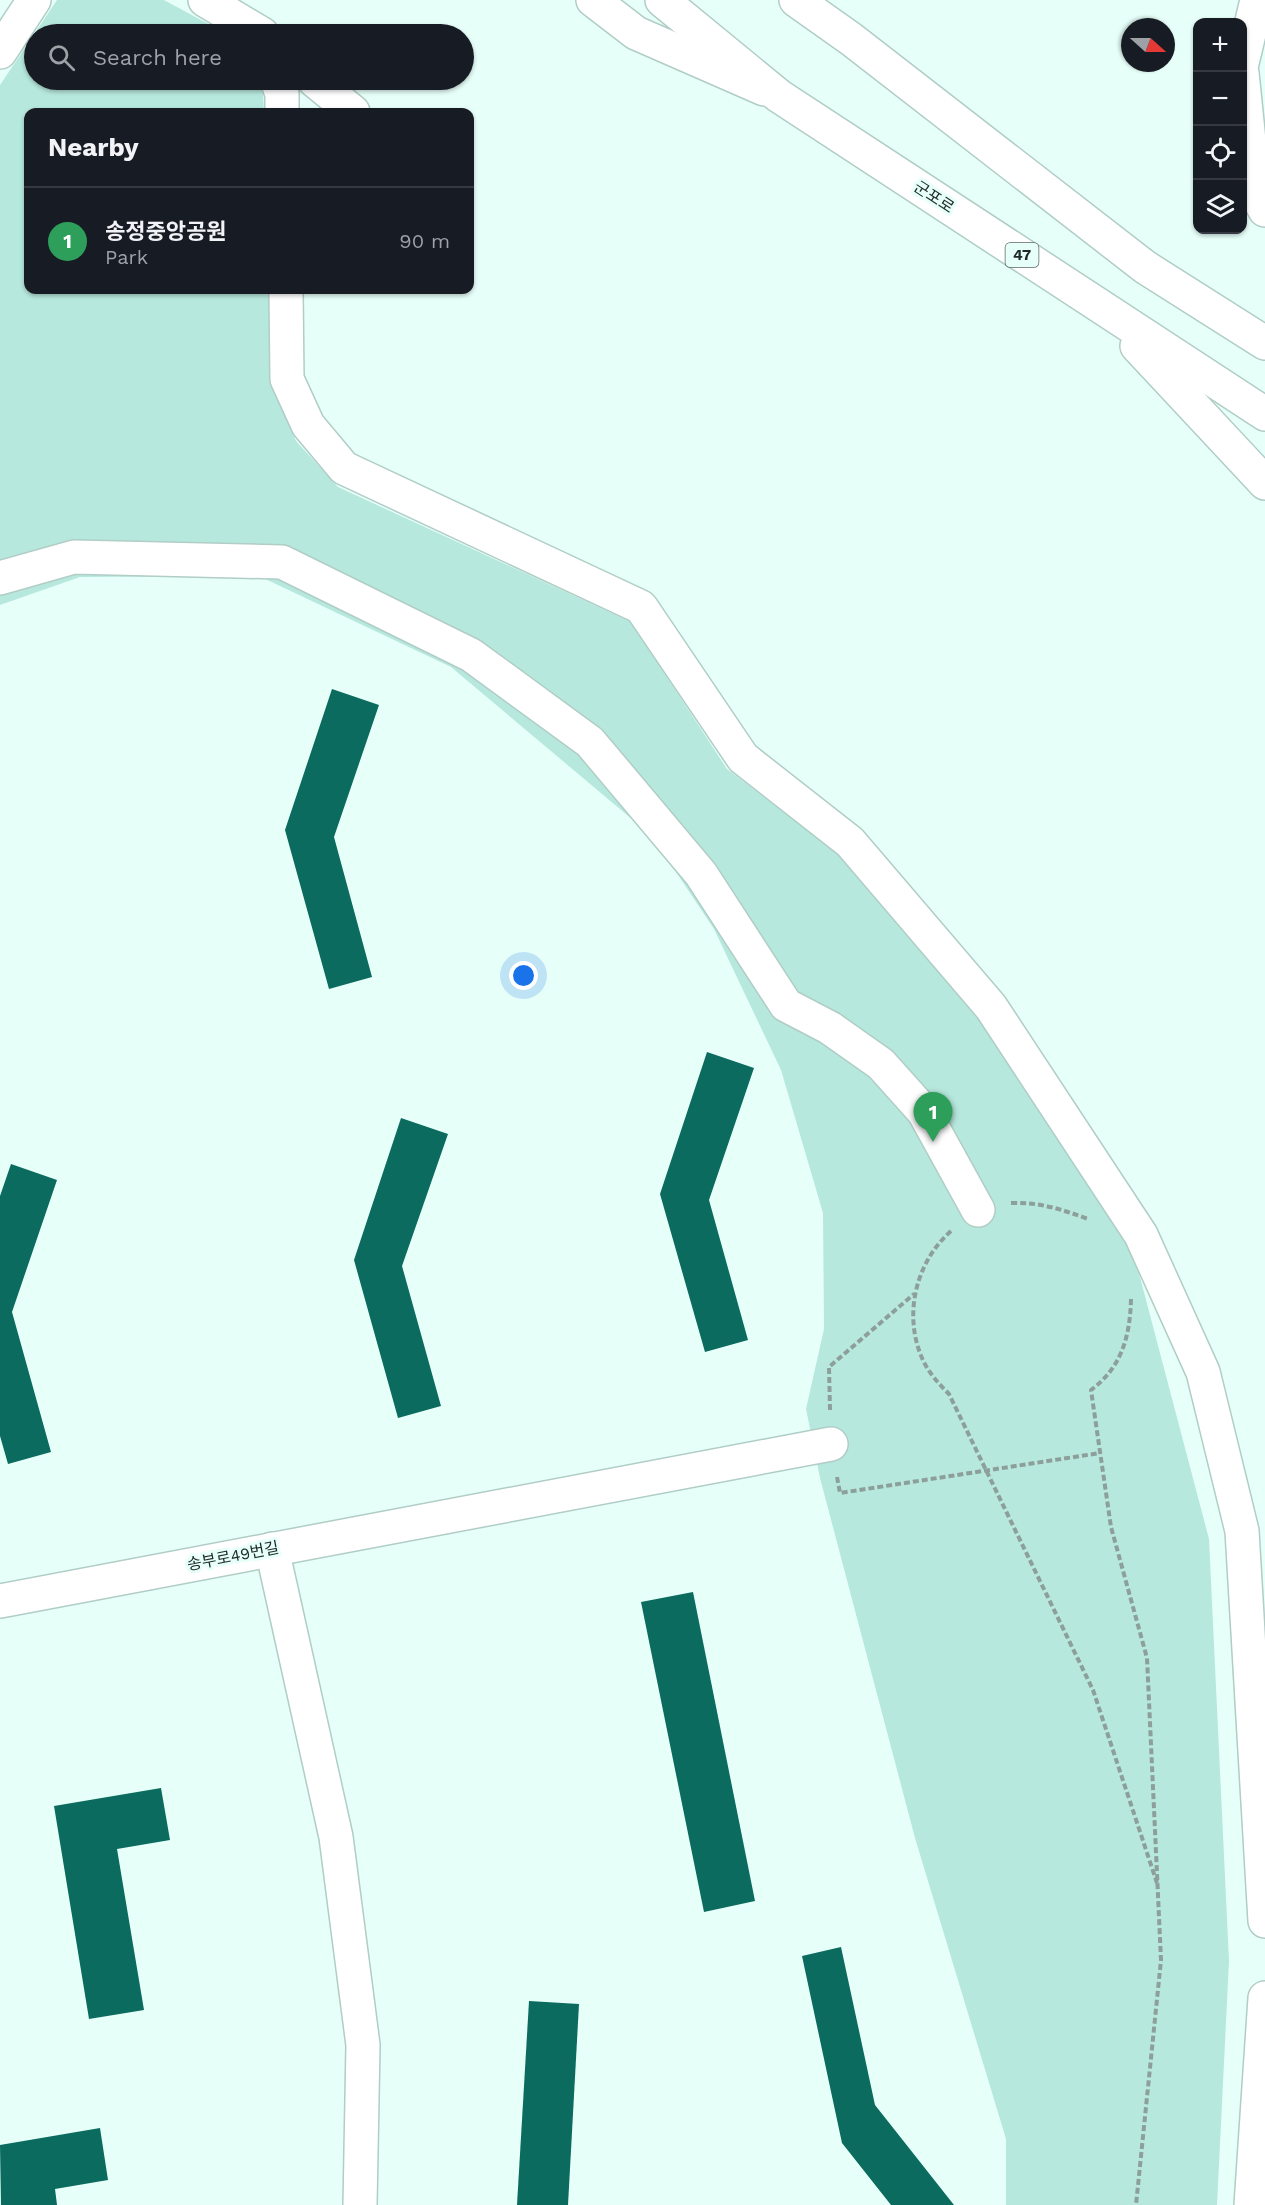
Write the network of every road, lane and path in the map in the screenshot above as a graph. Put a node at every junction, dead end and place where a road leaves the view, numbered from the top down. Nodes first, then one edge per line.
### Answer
1 (34, 0) edge
2 (205, 0) edge
3 (593, 0) edge
4 (662, 0) edge
5 (796, 0) edge
6 (822, 0) edge
7 (1257, 0) edge
8 (244, 24) edge
9 (851, 39) junction
10 (1247, 42) edge
11 (0, 52) edge
12 (280, 90) edge
13 (326, 90) edge
14 (779, 96) junction
15 (282, 108) edge
16 (348, 108) edge
17 (1247, 121) edge
18 (1265, 210) edge
19 (286, 294) edge
20 (1101, 307) junction
21 (1265, 343) edge
22 (1265, 414) edge
23 (1265, 483) edge
24 (0, 578) edge
25 (978, 1210) junction
26 (1091, 1220) dead end
27 (914, 1294) junction
28 (1131, 1295) dead end
29 (831, 1444) junction
30 (1100, 1453) junction
31 (987, 1472) junction
32 (272, 1549) junction
33 (0, 1601) edge
34 (1157, 1883) junction
35 (1265, 1921) edge
36 (1265, 1998) edge
37 (360, 2205) edge
38 (1137, 2205) edge
39 (1251, 2205) edge

1 - 11 main road
2 - 8 main road
3 - 14 main road, 군포로 / 47
4 - 14 main road, 47
5 - 9 main road
6 - 9 main road
7 - 10 main road
9 - 21 main road
12 - 15 main road
13 - 16 main road
14 - 20 main road, 군포로 / 47
17 - 18 main road
19 - 35 main road
20 - 22 main road, 군포로 / 47
20 - 23 main road
24 - 25 main road
25 - 26 path
25 - 27 path
27 - 29 path
27 - 31 path
28 - 30 path
29 - 31 path
29 - 32 main road, 송부로49번길
30 - 31 path
30 - 34 path
31 - 34 path
32 - 33 main road, 송부로49번길
32 - 37 main road
34 - 38 path
36 - 39 main road

